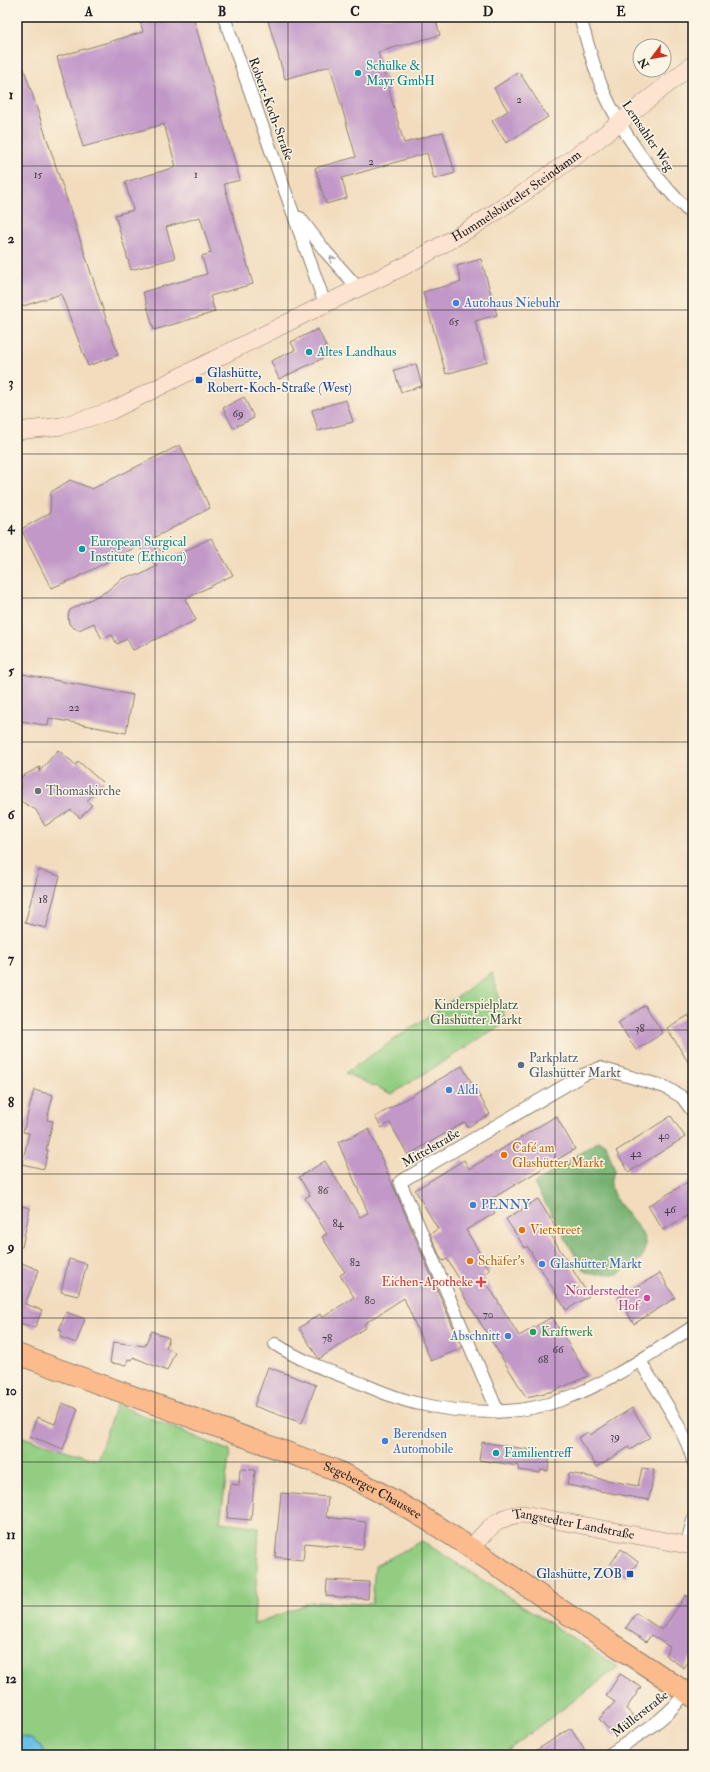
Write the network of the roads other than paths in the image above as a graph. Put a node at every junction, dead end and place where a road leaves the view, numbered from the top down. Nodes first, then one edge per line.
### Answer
1 (224, 17) edge
2 (580, 17) edge
3 (693, 64) edge
4 (620, 122) junction
5 (293, 210) junction
6 (693, 216) edge
7 (358, 288) junction
8 (325, 304) junction
9 (17, 431) edge
10 (693, 1112) edge
11 (693, 1327) edge
12 (275, 1344) dead end
13 (17, 1354) edge
14 (640, 1360) junction
15 (498, 1412) junction
16 (693, 1461) edge
17 (693, 1520) edge
18 (691, 1546) edge
19 (472, 1548) junction
20 (689, 1694) edge
21 (609, 1755) edge

1 - 5 street, Robert-Koch-Straße
2 - 4 street, Lemsahler Weg
3 - 4 street, Hummelsbütteler Steindamm
4 - 6 street, Lemsahler Weg
4 - 7 street, Hummelsbütteler Steindamm
7 -> 5 street, Robert-Koch-Straße
5 - 8 street, Robert-Koch-Straße
7 - 8 street, Hummelsbütteler Steindamm
8 - 9 street, Hummelsbütteler Steindamm
10 - 15 street, Mittelstraße
11 - 14 street
12 - 15 street
13 - 19 main road, Segeberger Chaussee
14 - 15 street
14 - 16 street
17 - 18 street
18 - 19 street, Tangstedter Landstraße
19 - 20 main road, Segeberger Chaussee
20 - 21 street, Müllerstraße

